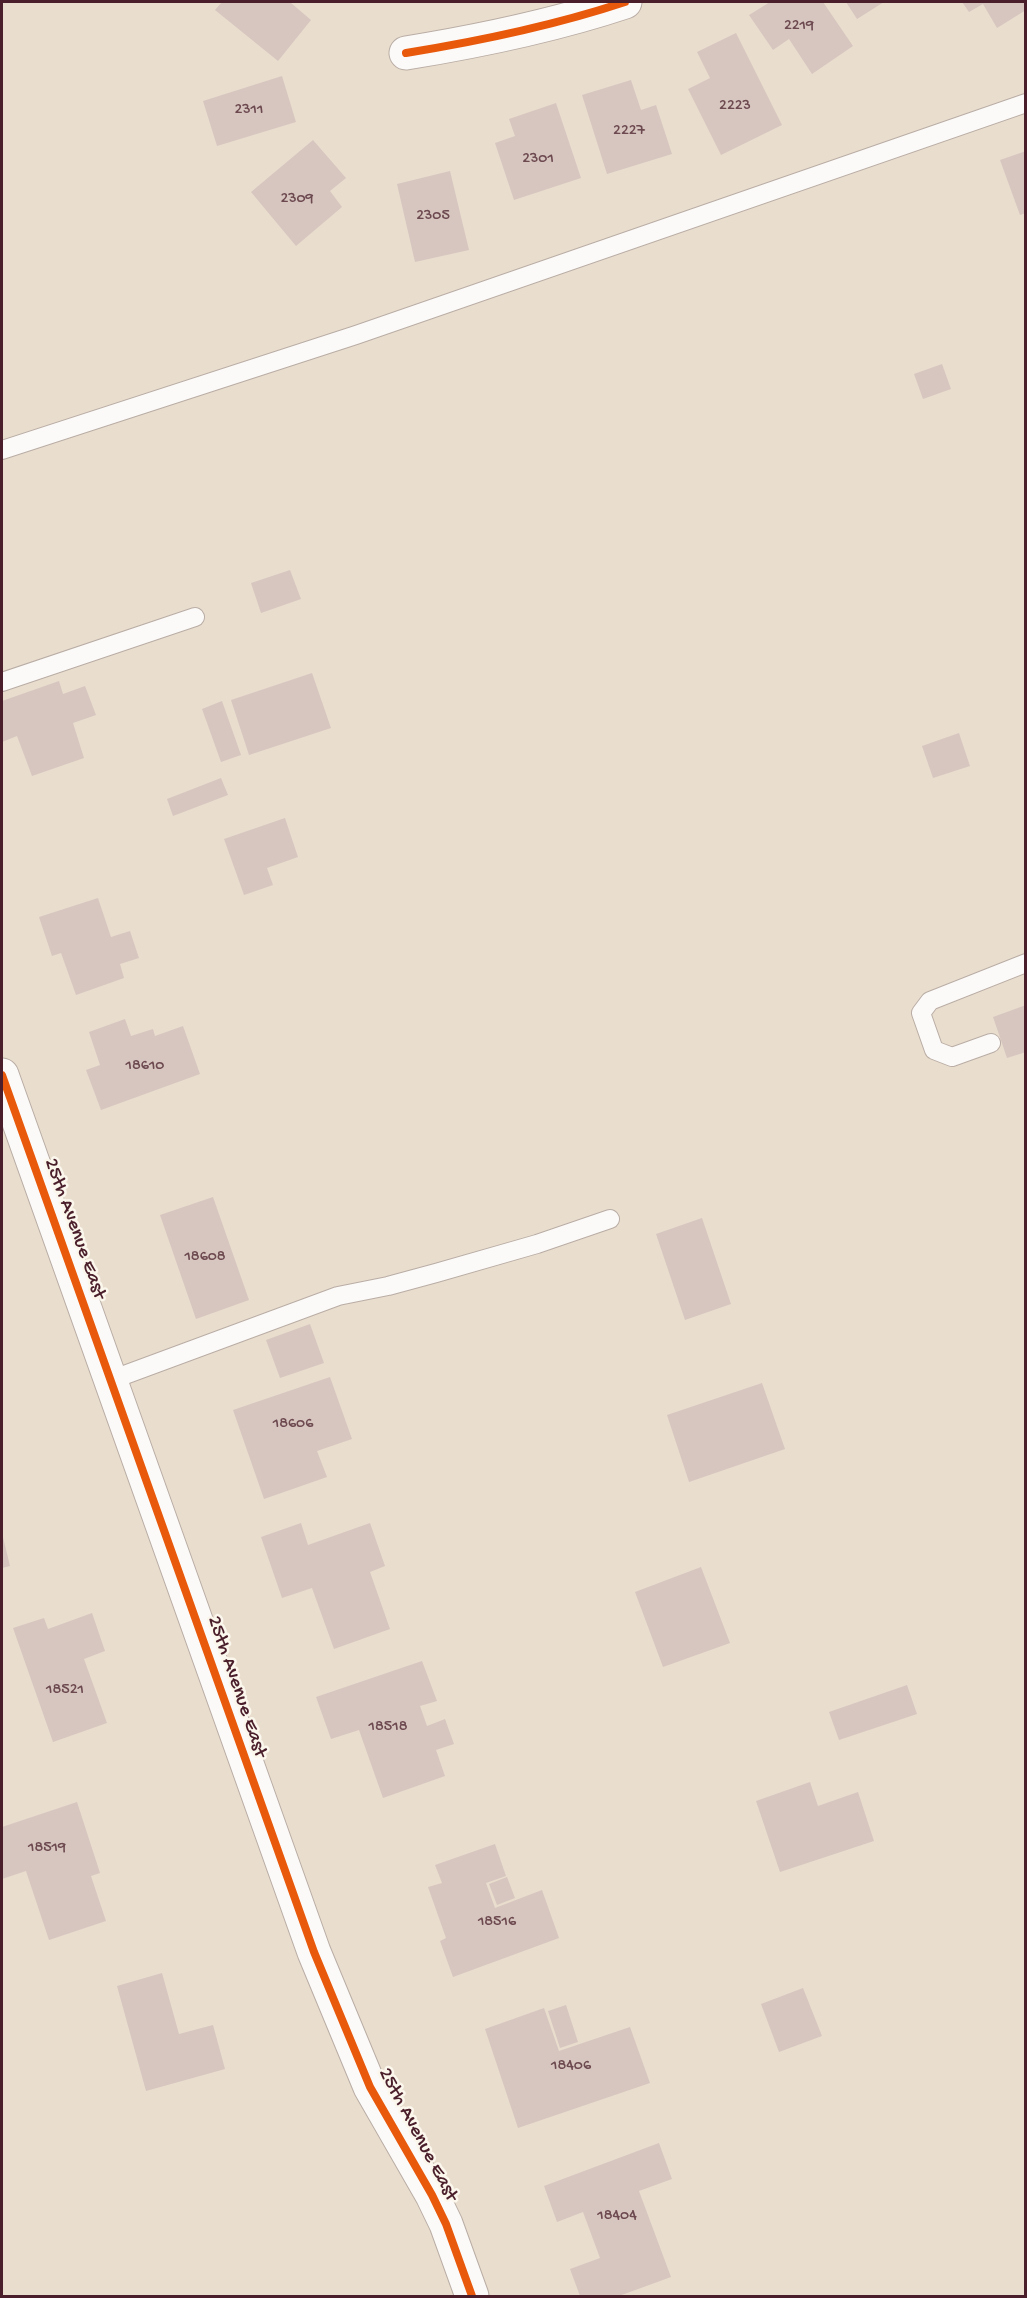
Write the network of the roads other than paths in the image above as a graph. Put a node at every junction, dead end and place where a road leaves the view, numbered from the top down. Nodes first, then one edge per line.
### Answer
1 (625, 2) edge
2 (406, 53) dead end
3 (1026, 103) edge
4 (2, 450) edge
5 (195, 617) dead end
6 (2, 682) edge
7 (1026, 963) edge
8 (991, 1044) dead end
9 (2, 1075) edge
10 (610, 1219) dead end
11 (111, 1380) junction
12 (472, 2296) edge

1 - 2 street
3 - 4 lane
5 - 6 lane
7 - 8 lane
9 - 11 street, 25th Avenue East
10 - 11 lane
11 - 12 street, 25th Avenue East

